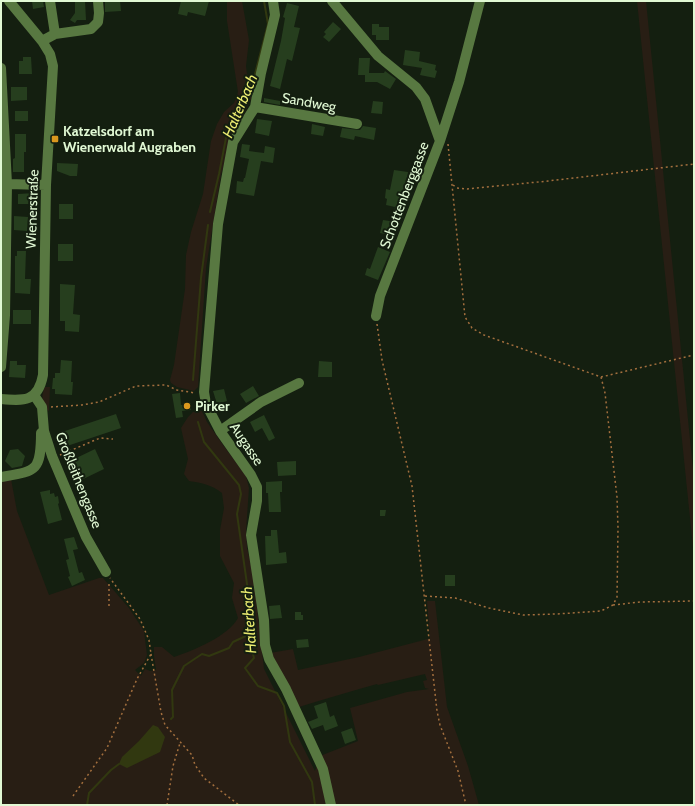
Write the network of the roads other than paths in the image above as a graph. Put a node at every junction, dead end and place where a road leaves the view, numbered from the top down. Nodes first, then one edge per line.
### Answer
1 (8, 1) edge
2 (50, 1) edge
3 (98, 1) edge
4 (273, 1) edge
5 (332, 1) edge
6 (480, 1) edge
7 (54, 34) junction
8 (42, 41) junction
9 (1, 68) edge
10 (256, 107) junction
11 (357, 124) dead end
12 (440, 141) junction
13 (7, 184) junction
14 (46, 185) junction
15 (376, 316) road end
16 (1, 367) edge
17 (299, 384) dead end
18 (34, 395) junction
19 (1, 399) edge
20 (44, 431) junction
21 (220, 431) junction
22 (1, 477) edge
23 (106, 572) dead end
24 (331, 805) edge

1 - 8 street, Wienerstraße
2 - 7 street
3 - 7 street
4 - 10 street, Augasse
5 - 12 street, Schottenberggasse
6 - 12 street
7 - 8 street
8 - 14 street, Wienerstraße
9 - 13 street
10 - 11 street, Sandweg
10 - 21 street, Augasse
12 - 15 street, Schottenberggasse
13 - 14 street
13 - 16 street
14 - 18 street, Wienerstraße
17 - 21 street
18 - 19 street
18 - 20 street, Großleithengasse
20 - 22 street
20 - 23 street, Großleithengasse
21 - 24 street, Augasse

